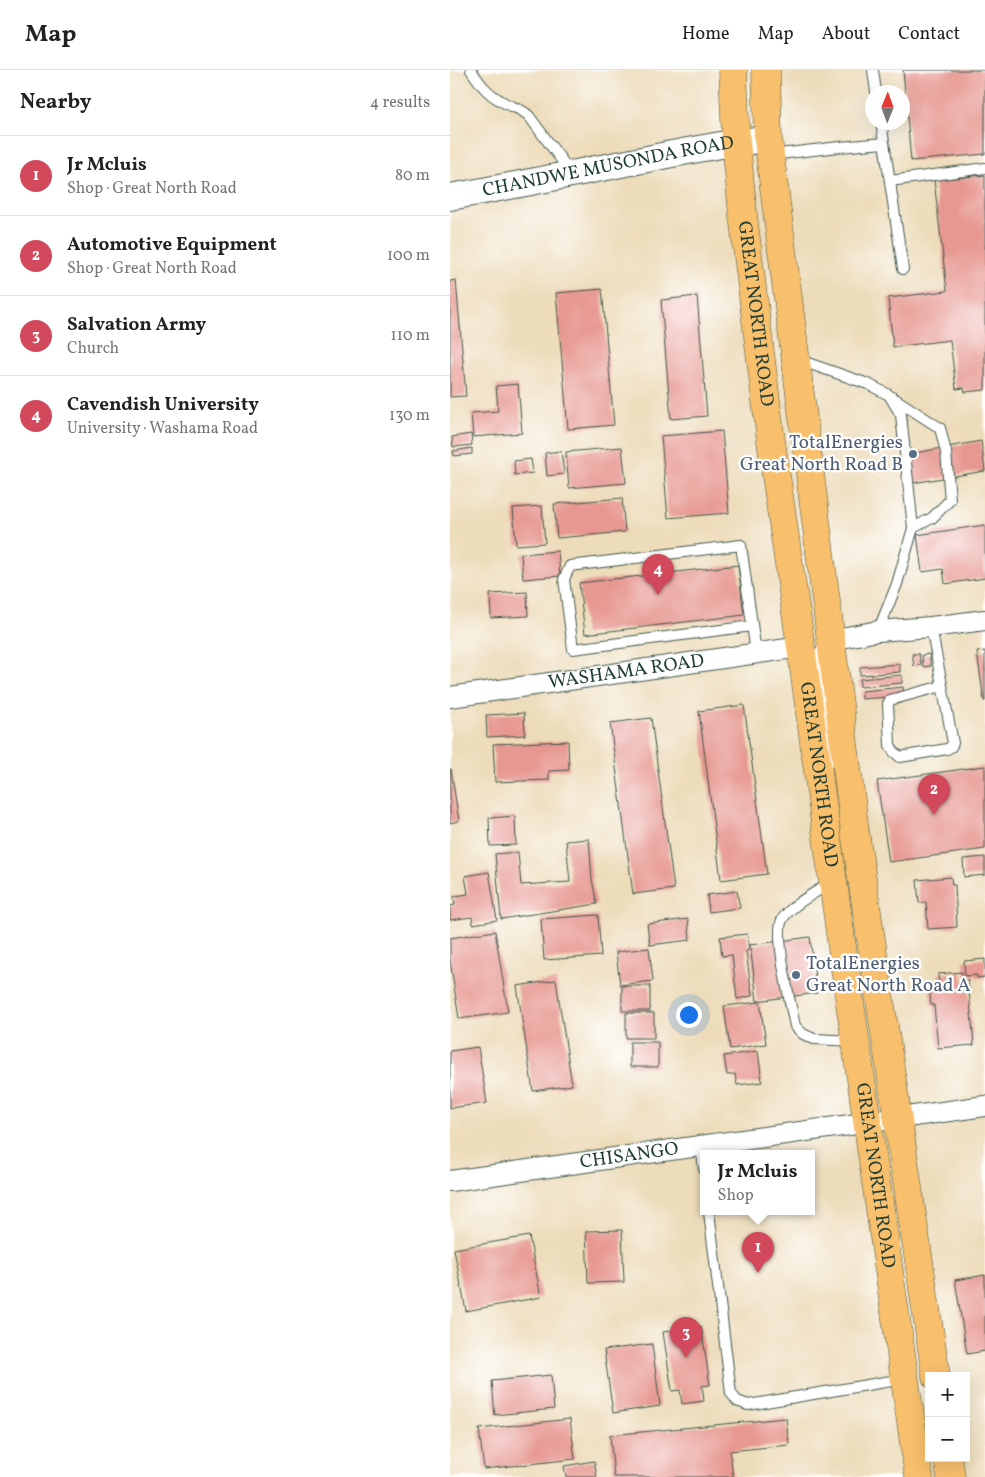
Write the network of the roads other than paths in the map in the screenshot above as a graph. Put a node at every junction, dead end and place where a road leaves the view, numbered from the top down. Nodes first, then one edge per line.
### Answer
1 (471, 70) edge
2 (733, 70) edge
3 (766, 70) edge
4 (873, 70) edge
5 (875, 85) edge
6 (882, 130) edge
7 (736, 142) junction
8 (884, 143) junction
9 (769, 147) junction
10 (985, 168) edge
11 (572, 174) junction
12 (890, 181) junction
13 (450, 197) edge
14 (903, 268) dead end
15 (796, 359) junction
16 (889, 396) junction
17 (913, 528) junction
18 (985, 620) edge
19 (752, 626) junction
20 (931, 627) junction
21 (878, 631) junction
22 (831, 640) junction
23 (802, 647) junction
24 (756, 654) junction
25 (942, 686) junction
26 (450, 697) edge
27 (819, 776) junction
28 (833, 881) junction
29 (855, 1040) junction
30 (985, 1106) edge
31 (898, 1118) junction
32 (868, 1122) junction
33 (701, 1145) junction
34 (702, 1150) edge
35 (450, 1181) edge
36 (709, 1215) edge
37 (935, 1372) edge
38 (906, 1379) junction
39 (949, 1462) edge
40 (919, 1477) edge
41 (951, 1477) edge

1 - 11 lane
2 - 7 main road, GREAT NORTH ROAD
3 - 9 main road, GREAT NORTH ROAD
4 - 5 lane
6 - 8 lane
7 - 9 street, CHANDWE MUSONDA ROAD
7 - 11 street, CHANDWE MUSONDA ROAD
7 - 23 main road, GREAT NORTH ROAD
8 - 9 lane
8 - 12 lane
9 - 15 main road, GREAT NORTH ROAD
10 - 12 lane
11 - 13 street, CHANDWE MUSONDA ROAD
12 - 14 lane
15 - 16 lane
15 - 22 main road, GREAT NORTH ROAD
16 - 17 lane
16 - 17 lane
17 - 21 lane
18 - 20 street
19 - 19 lane
19 - 24 lane
20 - 21 street
20 - 25 lane
21 - 22 street
22 - 27 street
22 - 31 main road, GREAT NORTH ROAD
23 - 24 street, WASHAMA ROAD
23 - 27 main road, GREAT NORTH ROAD
24 - 26 street, WASHAMA ROAD
25 - 25 lane
27 - 28 main road, GREAT NORTH ROAD
28 - 29 main road, GREAT NORTH ROAD
28 - 29 lane
29 - 32 main road, GREAT NORTH ROAD
30 - 31 street, CHISANGO
31 - 32 street, CHISANGO
31 - 37 main road, GREAT NORTH ROAD
32 - 33 street, CHISANGO
32 - 38 main road, GREAT NORTH ROAD
33 - 34 lane
33 - 35 street, CHISANGO
36 - 38 lane
38 - 40 main road, GREAT NORTH ROAD
39 - 41 main road

